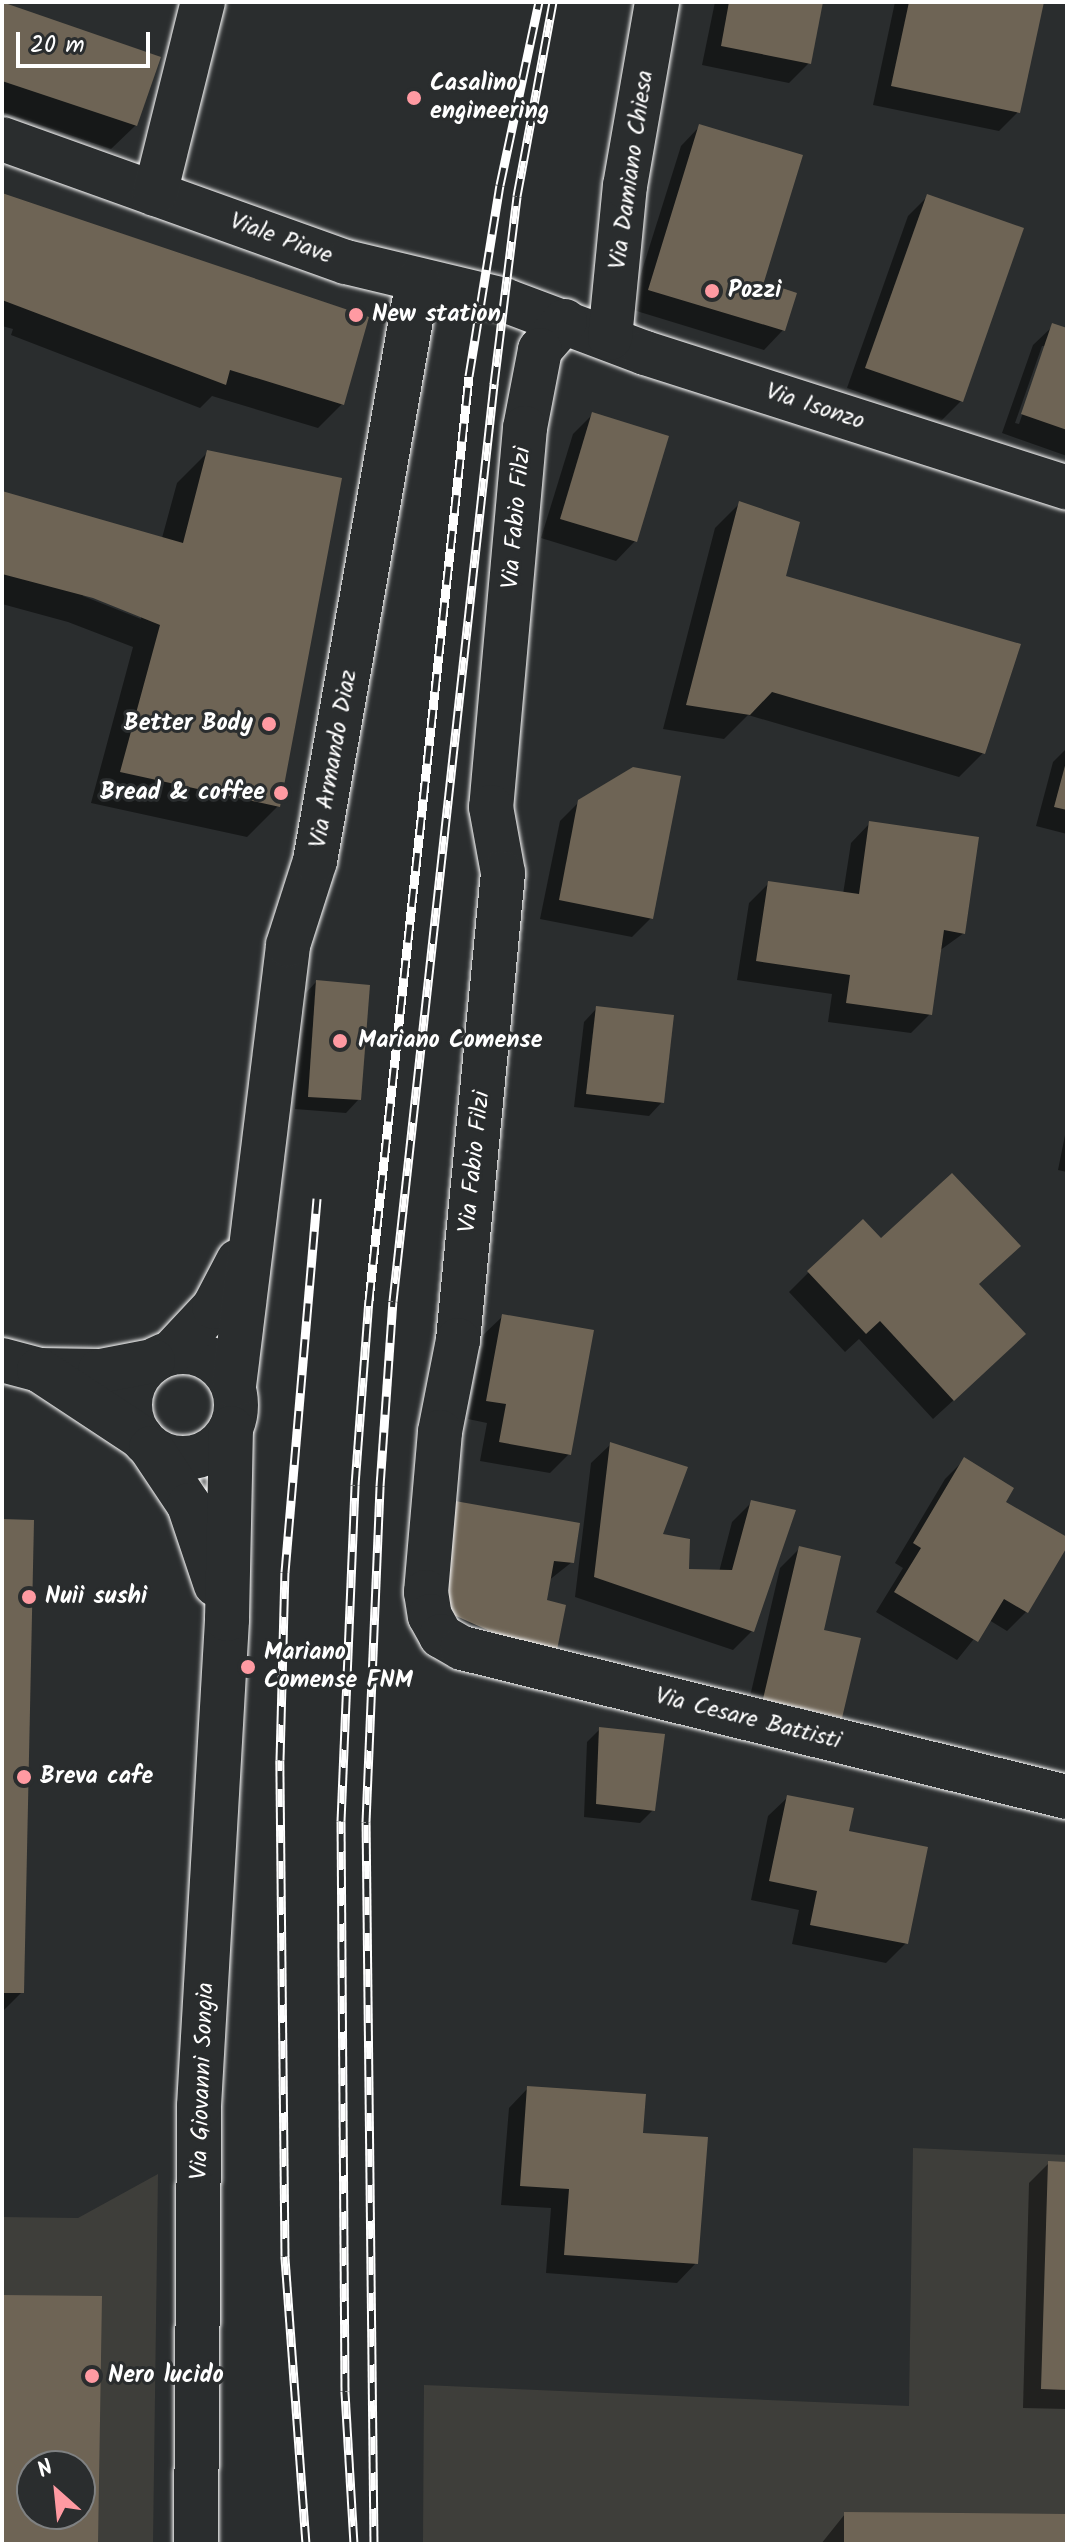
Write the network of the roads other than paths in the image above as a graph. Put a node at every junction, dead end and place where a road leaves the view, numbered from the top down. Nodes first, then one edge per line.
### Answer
1 (203, 2) edge
2 (657, 2) edge
3 (2, 139) edge
4 (155, 194) junction
5 (418, 280) junction
6 (565, 321) junction
7 (610, 338) junction
8 (1067, 488) edge
9 (250, 1237) junction
10 (162, 1357) junction
11 (21, 1365) edge
12 (232, 1407) junction
13 (146, 1443) junction
14 (227, 1619) junction
15 (435, 1629) joint
16 (1067, 1797) edge
17 (196, 2544) edge

1 - 4 street
2 - 7 street, Via Damiano Chiesa
3 - 4 street, Viale Piave
4 - 5 street, Viale Piave
5 - 6 street, Viale Piave
5 - 9 street, Via Armando Diaz
6 - 7 street, Via Isonzo
6 - 15 street, Via Fabio Filzi
7 - 8 street, Via Isonzo
9 - 10 street, Via Armando Diaz
9 - 12 street, Via Armando Diaz
10 - 11 street
10 - 12 street
10 - 13 street
11 - 13 street
12 - 13 street
12 - 14 street, Via Giovanni Songia
13 - 14 street, Via Giovanni Songia
14 - 17 street, Via Giovanni Songia
15 - 16 street, Via Cesare Battisti

